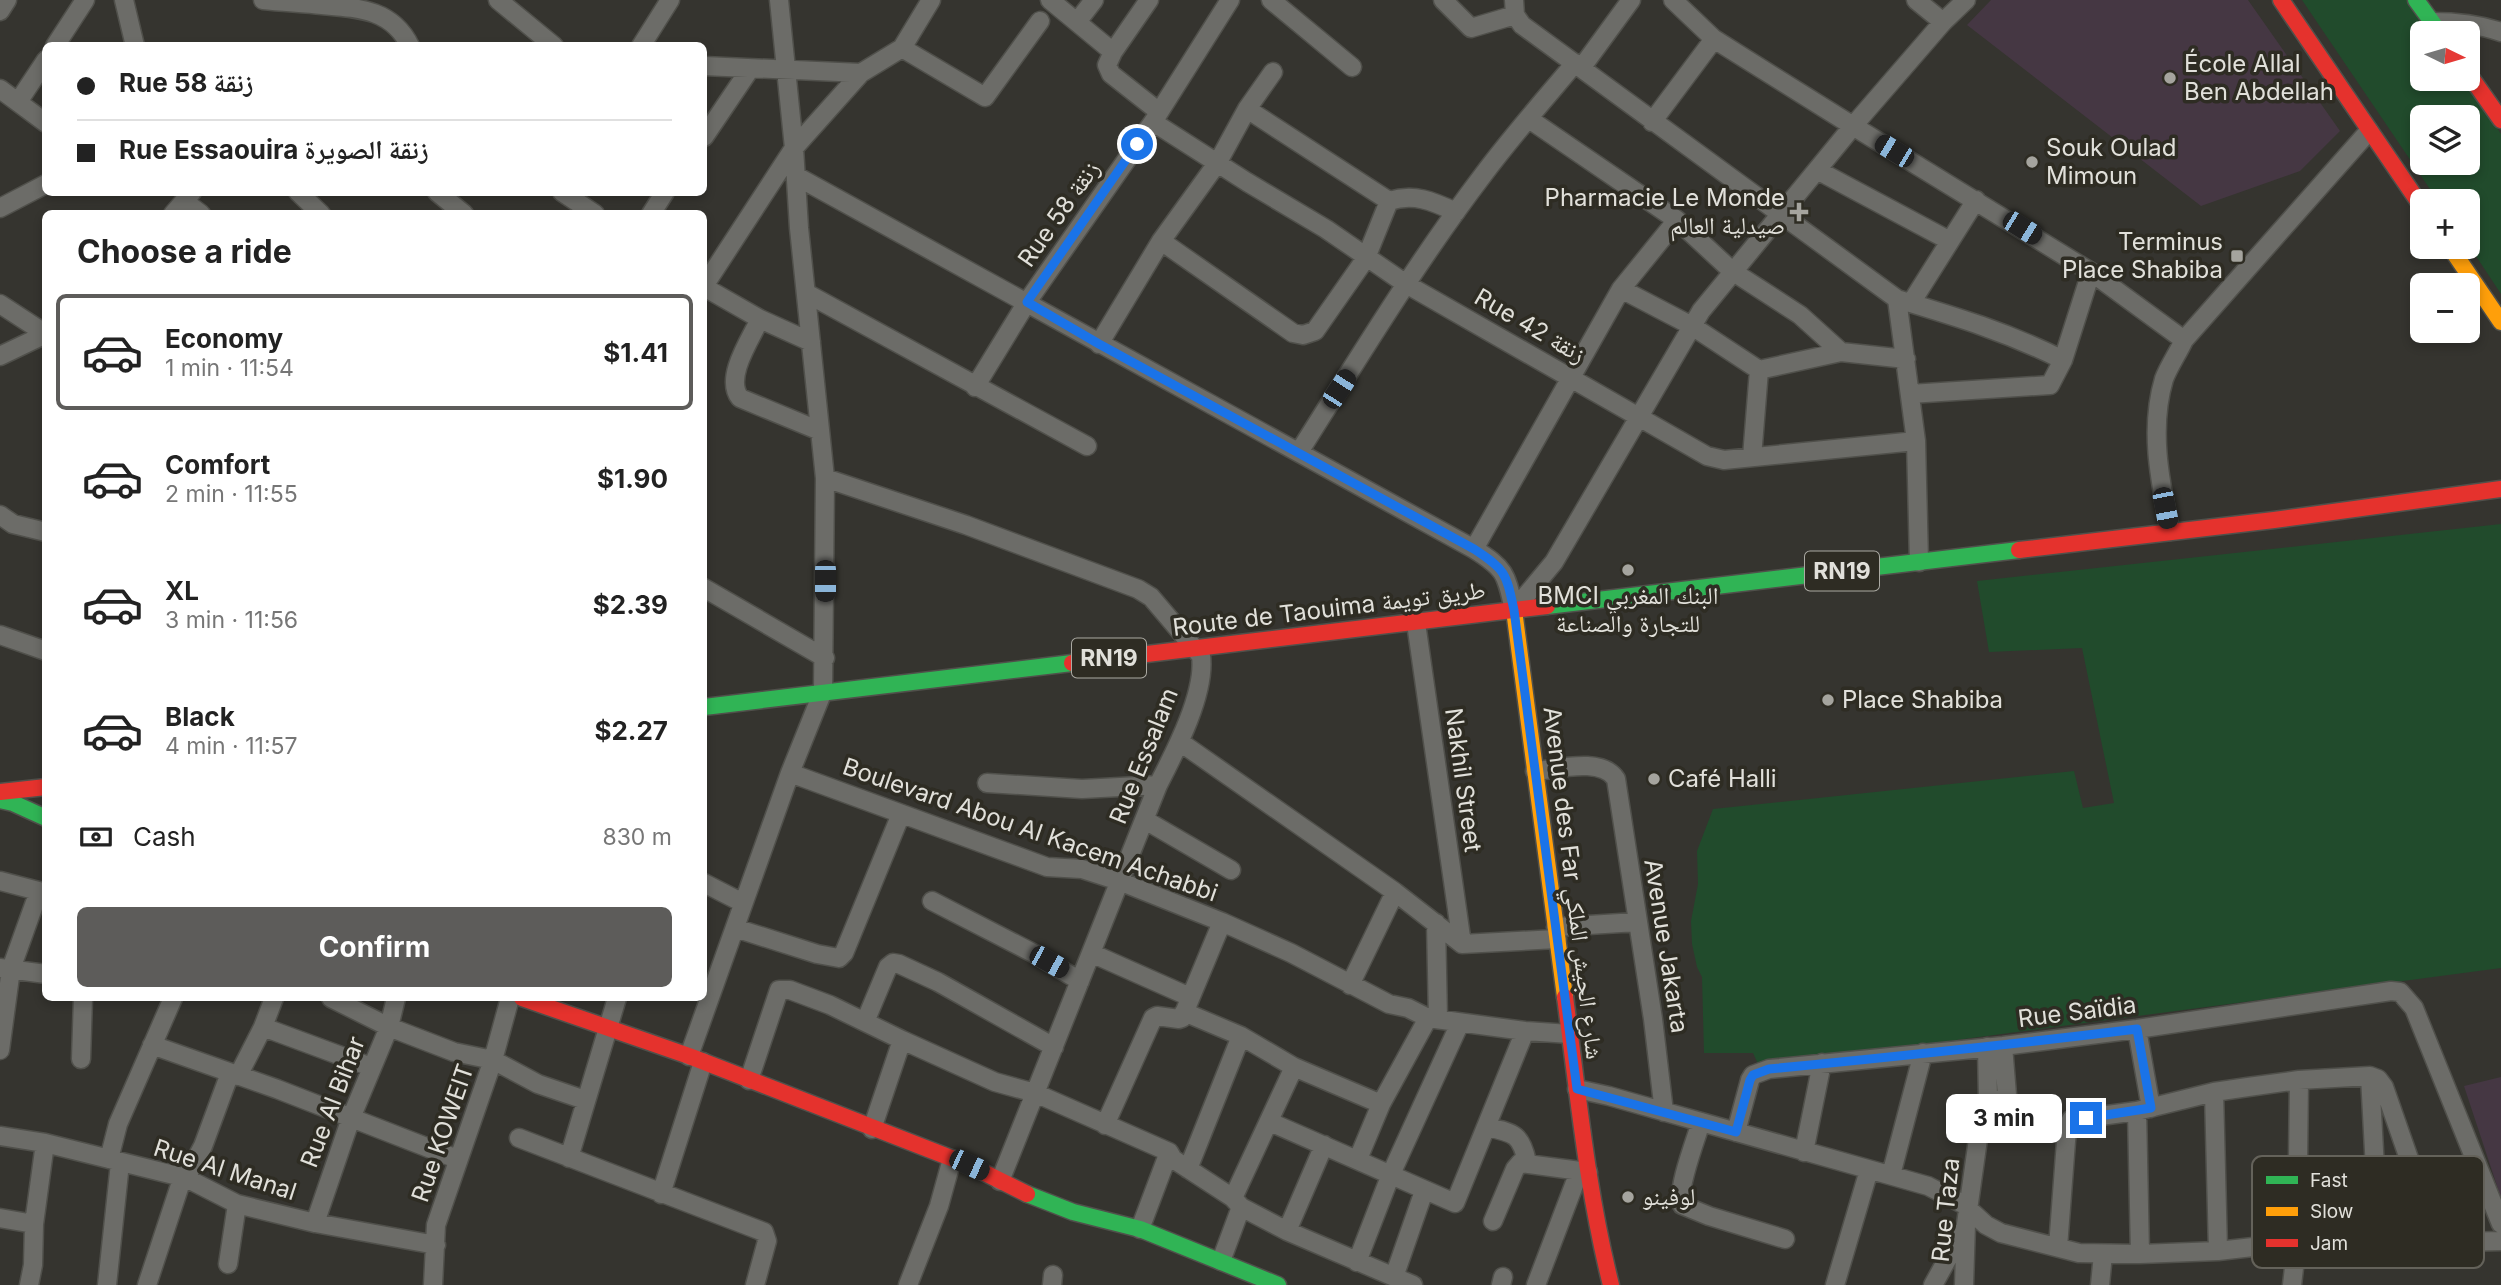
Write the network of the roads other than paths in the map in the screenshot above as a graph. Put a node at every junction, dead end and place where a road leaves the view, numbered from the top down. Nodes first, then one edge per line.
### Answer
1 (7, 0) edge
2 (85, 0) edge
3 (124, 0) edge
4 (263, 0) edge
5 (498, 0) edge
6 (670, 0) edge
7 (931, 0) edge
8 (1050, 0) edge
9 (1094, 0) edge
10 (1149, 0) edge
11 (1230, 0) edge
12 (1271, 0) edge
13 (1443, 0) edge
14 (1631, 0) edge
15 (1673, 0) edge
16 (1916, 0) edge
17 (1966, 0) edge
18 (2281, 0) edge
19 (2416, 0) edge
20 (782, 3) edge
21 (1514, 7) edge
22 (0, 11) edge
23 (1040, 21) dead end
24 (2431, 21) edge
25 (1077, 22) junction
26 (1943, 22) junction
27 (2480, 25) edge
28 (2501, 32) edge
29 (1714, 39) junction
30 (58, 42) edge
31 (134, 42) edge
32 (407, 42) edge
33 (549, 42) edge
34 (644, 42) edge
35 (902, 47) junction
36 (1113, 52) junction
37 (1578, 65) junction
38 (42, 66) edge
39 (707, 66) edge
40 (1352, 67) dead end
41 (750, 69) junction
42 (786, 71) junction
43 (1272, 72) dead end
44 (861, 73) junction
45 (0, 89) edge
46 (2480, 90) edge
47 (18, 102) junction
48 (1247, 109) junction
49 (1155, 116) junction
50 (1528, 119) junction
51 (42, 120) edge
52 (2501, 120) edge
53 (1651, 122) junction
54 (1853, 127) junction
55 (2369, 131) junction
56 (707, 133) edge
57 (794, 148) junction
58 (1218, 162) junction
59 (1817, 170) junction
60 (796, 176) junction
61 (42, 186) edge
62 (2410, 190) edge
63 (302, 196) edge
64 (442, 196) edge
65 (568, 196) edge
66 (1976, 200) junction
67 (1389, 201) junction
68 (0, 208) edge
69 (317, 210) edge
70 (459, 210) edge
71 (588, 210) edge
72 (1456, 212) junction
73 (1780, 214) junction
74 (1677, 220) junction
75 (1951, 241) junction
76 (1161, 242) junction
77 (1366, 258) junction
78 (2458, 259) edge
79 (1732, 271) junction
80 (2091, 272) junction
81 (707, 281) edge
82 (1406, 284) junction
83 (707, 288) edge
84 (1621, 289) junction
85 (806, 293) junction
86 (1904, 301) junction
87 (1027, 302) junction
88 (0, 304) edge
89 (760, 319) junction
90 (2501, 321) edge
91 (1692, 326) junction
92 (42, 331) edge
93 (42, 336) edge
94 (2184, 340) junction
95 (811, 342) junction
96 (1099, 344) junction
97 (1841, 352) junction
98 (0, 356) edge
99 (1906, 359) junction
100 (2063, 360) junction
101 (1759, 370) junction
102 (1570, 377) junction
103 (975, 387) junction
104 (1910, 394) junction
105 (1637, 417) junction
106 (820, 431) junction
107 (1916, 441) junction
108 (1087, 446) dead end
109 (1298, 452) junction
110 (1752, 457) junction
111 (825, 478) junction
112 (2501, 489) edge
113 (0, 515) edge
114 (42, 531) edge
115 (2170, 531) junction
116 (1474, 549) junction
117 (1919, 562) junction
118 (707, 590) edge
119 (1514, 610) junction
120 (1416, 623) junction
121 (0, 635) edge
122 (1196, 649) junction
123 (42, 651) edge
124 (825, 658) junction
125 (823, 691) junction
126 (707, 707) edge
127 (1180, 742) junction
128 (1535, 771) junction
129 (790, 773) junction
130 (42, 783) edge
131 (987, 783) dead end
132 (1158, 785) junction
133 (0, 792) edge
134 (0, 800) edge
135 (901, 814) junction
136 (42, 816) edge
137 (1145, 820) junction
138 (1231, 870) dead end
139 (0, 881) edge
140 (1119, 881) junction
141 (707, 885) edge
142 (42, 892) edge
143 (1395, 892) junction
144 (932, 901) dead end
145 (743, 903) junction
146 (1222, 922) junction
147 (1637, 922) junction
148 (1436, 923) junction
149 (735, 928) junction
150 (1557, 933) junction
151 (1462, 944) junction
152 (1091, 953) junction
153 (5, 968) edge
154 (42, 973) edge
155 (709, 979) edge
156 (1080, 981) junction
157 (1350, 985) junction
158 (83, 1001) edge
159 (172, 1001) edge
160 (273, 1001) edge
161 (337, 1001) edge
162 (395, 1001) edge
163 (509, 1001) edge
164 (544, 1001) edge
165 (616, 1001) edge
166 (705, 1001) edge
167 (1180, 1009) junction
168 (1433, 1019) junction
169 (865, 1021) junction
170 (1460, 1023) junction
171 (263, 1027) junction
172 (388, 1027) junction
173 (609, 1028) junction
174 (2137, 1029) junction
175 (1525, 1031) junction
176 (1570, 1034) junction
177 (1241, 1036) junction
178 (902, 1041) junction
179 (152, 1045) junction
180 (1995, 1046) junction
181 (1054, 1047) junction
182 (0, 1050) edge
183 (1923, 1053) junction
184 (81, 1059) dead end
185 (696, 1059) junction
186 (493, 1060) junction
187 (1822, 1063) junction
188 (371, 1067) junction
189 (1294, 1067) junction
190 (234, 1075) junction
191 (2374, 1077) junction
192 (749, 1080) junction
193 (2299, 1080) junction
194 (1577, 1089) junction
195 (2214, 1092) junction
196 (1035, 1093) junction
197 (585, 1100) junction
198 (1381, 1104) junction
199 (2144, 1109) junction
200 (1664, 1112) junction
201 (351, 1118) junction
202 (1270, 1122) junction
203 (1702, 1122) junction
204 (1105, 1125) junction
205 (1487, 1127) junction
206 (872, 1129) junction
207 (1736, 1132) junction
208 (0, 1136) edge
209 (519, 1138) dead end
210 (45, 1143) junction
211 (1324, 1145) junction
212 (1169, 1152) junction
213 (1804, 1152) junction
214 (2298, 1156) edge
215 (2376, 1156) edge
216 (2408, 1156) edge
217 (2474, 1156) edge
218 (569, 1158) junction
219 (457, 1159) junction
220 (952, 1159) junction
221 (1358, 1159) junction
222 (114, 1161) junction
223 (1527, 1163) junction
224 (1188, 1169) junction
225 (1869, 1170) junction
226 (1583, 1172) junction
227 (1391, 1174) junction
228 (1891, 1175) junction
229 (184, 1179) junction
230 (1000, 1181) junction
231 (2484, 1182) edge
232 (1424, 1191) junction
233 (661, 1194) junction
234 (1237, 1202) junction
235 (237, 1203) junction
236 (0, 1218) edge
237 (1968, 1218) junction
238 (1493, 1221) dead end
239 (314, 1223) junction
240 (34, 1224) junction
241 (2501, 1224) edge
242 (1140, 1229) junction
243 (1287, 1231) junction
244 (1785, 1239) dead end
245 (436, 1245) junction
246 (2057, 1247) junction
247 (2252, 1247) edge
248 (2218, 1251) junction
249 (2102, 1254) junction
250 (2140, 1254) junction
251 (1221, 1261) junction
252 (1357, 1262) junction
253 (228, 1264) dead end
254 (1372, 1277) edge
255 (1394, 1277) junction
256 (29, 1285) edge
257 (107, 1285) edge
258 (147, 1285) edge
259 (433, 1285) edge
260 (755, 1285) edge
261 (908, 1285) edge
262 (1278, 1285) edge
263 (1413, 1285) edge
264 (1536, 1285) edge
265 (1611, 1285) edge
266 (1835, 1285) edge
267 (1933, 1285) edge
268 (1964, 1285) edge
269 (2100, 1285) edge

1 - 22 street
2 - 30 street
3 - 31 street
4 - 32 street
5 - 33 street
6 - 34 street
7 - 35 street
8 - 25 street
9 - 25 street
10 - 36 street
11 - 49 street, Rue 58 زنقة
12 - 40 street
13 - 21 street
14 - 37 street
15 - 29 street
16 - 26 street
17 - 26 street
18 - 55 main road
19 - 24 main road
20 - 42 street
21 - 37 street
23 - 35 street
25 - 36 street
26 - 54 street
27 - 28 street
29 - 53 street
29 - 54 street
35 - 44 street
36 - 49 street, Rue 42 زنقة
37 - 50 street
37 - 53 street
38 - 47 street
39 - 41 street
41 - 42 street
41 - 56 street
42 - 44 street
42 - 57 street
43 - 48 street
44 - 57 street
45 - 47 street
46 - 52 main road
47 - 51 street
48 - 58 street
48 - 67 street
49 - 58 street, Rue 42 زنقة
49 - 87 street, Rue 58 زنقة
50 - 72 street
50 - 74 street
53 - 73 street
54 - 59 street
54 - 66 street
55 - 62 main road
55 - 94 street
57 - 60 street
57 - 81 street
58 - 76 street
58 - 77 street, Rue 42 زنقة
59 - 73 street
59 - 75 street
60 - 85 street
60 - 87 street
61 - 68 street
63 - 69 street
64 - 70 street
65 - 71 street
66 - 75 street
66 - 80 street
67 - 72 street
67 - 77 street
72 - 82 street
73 - 79 street
73 - 86 street
74 - 79 street
74 - 84 street
75 - 86 street
76 - 77 street
76 - 96 street
77 - 82 street, Rue 42 زنقة
78 - 90 main road
79 - 91 street
79 - 97 street
80 - 94 street
80 - 100 street
82 - 102 street, Rue 42 زنقة
82 - 109 street
83 - 89 street
84 - 91 street
84 - 102 street
85 - 95 street
85 - 103 street
86 - 99 street
86 - 100 street
87 - 96 street
87 - 103 street, Rue 58 زنقة
88 - 92 street
89 - 95 street
89 - 106 street
91 - 101 street
91 - 105 street
93 - 98 street
94 - 115 street
95 - 106 street
96 - 109 street
97 - 99 street
97 - 101 street
99 - 104 street
100 - 104 street
101 - 110 street
102 - 105 street, Rue 42 زنقة
102 - 116 street
103 - 108 street
104 - 107 street
105 - 110 street, Rue 42 زنقة
105 - 119 street
106 - 111 street
107 - 110 street, Rue 42 زنقة
107 - 117 street
109 - 116 street
111 - 122 street
111 - 124 street
112 - 115 main road, Route de Taouima طريق تويمة / RN19
113 - 114 street
115 - 117 main road, Route de Taouima طريق تويمة / RN19
116 - 119 street
117 - 119 main road, Route de Taouima طريق تويمة / RN19
118 - 124 street
119 - 120 main road, Route de Taouima طريق تويمة / RN19
119 - 128 main road, Avenue des Far شارع الجيش الملكي
120 - 122 main road, Route de Taouima طريق تويمة / RN19
120 - 151 street, Nakhil Street
121 - 123 street
122 - 125 main road, Route de Taouima طريق تويمة / RN19
122 - 127 street, Rue Essalam
124 - 125 street
125 - 126 main road, Route de Taouima طريق تويمة / RN19
125 - 129 street
127 - 132 street, Rue Essalam
127 - 143 street
128 - 147 street, Avenue Jakarta
128 - 150 main road, Avenue des Far شارع الجيش الملكي
129 - 135 street, Boulevard Abou Al Kacem Achabbi
129 - 145 street
130 - 133 main road
131 - 132 street
132 - 137 street, Rue Essalam
134 - 136 main road
135 - 140 street, Boulevard Abou Al Kacem Achabbi
135 - 149 street
137 - 138 street
137 - 140 street, Rue Essalam
139 - 142 street
140 - 146 street, Boulevard Abou Al Kacem Achabbi
140 - 152 street, Rue Essalam
141 - 145 street
142 - 153 street
143 - 148 street
143 - 157 street
144 - 156 street
145 - 149 street
146 - 157 street, Boulevard Abou Al Kacem Achabbi
146 - 167 street
147 - 150 street
147 - 200 street, Avenue Jakarta
148 - 151 street
148 - 168 street
149 - 155 street
150 - 151 street
150 - 176 main road, Avenue des Far شارع الجيش الملكي
152 - 156 street, Rue Essalam
152 - 167 street
153 - 154 street
153 - 182 street
156 - 181 street, Rue Essalam
157 - 168 street, Boulevard Abou Al Kacem Achabbi
158 - 184 street
159 - 179 street
160 - 171 street
161 - 172 street
162 - 172 street, Rue Al Bihar
163 - 186 street, Rue KOWEIT
164 - 173 main road
165 - 173 street
166 - 185 street
167 - 177 street
167 - 204 street
168 - 170 street, Boulevard Abou Al Kacem Achabbi
168 - 198 street
169 - 178 street
169 - 181 street
169 - 192 street
170 - 175 street, Boulevard Abou Al Kacem Achabbi
170 - 227 street
171 - 188 street
171 - 190 street
172 - 186 street
172 - 188 street, Rue Al Bihar
173 - 185 main road
173 - 197 street
174 - 180 street, Rue Saïdia
174 - 199 street
174 - 217 street, Rue Saïdia
175 - 176 street, Boulevard Abou Al Kacem Achabbi
175 - 205 street
176 - 194 main road, Avenue des Far شارع الجيش الملكي
177 - 189 street
177 - 224 street
178 - 196 street
178 - 206 street
179 - 190 street
179 - 222 street
180 - 183 street, Rue Saïdia
180 - 237 street, Rue Taza
181 - 196 street, Rue Essalam
183 - 187 street, Rue Saïdia
183 - 228 street
185 - 192 main road
185 - 233 street
186 - 197 street
186 - 219 street, Rue KOWEIT
187 - 207 street, Rue Saïdia
187 - 213 street
188 - 201 street, Rue Al Bihar
189 - 198 street
189 - 202 street
190 - 201 street
190 - 229 street
191 - 193 street
191 - 215 street
191 - 216 street
192 - 206 main road
193 - 195 street
193 - 214 street
194 - 200 street
194 - 226 main road, Avenue des Far شارع الجيش الملكي
195 - 199 street
195 - 248 street
196 - 204 street
196 - 230 street, Rue Essalam
197 - 218 street
198 - 221 street
199 - 246 street
199 - 250 street
200 - 203 street
201 - 219 street
201 - 239 street, Rue Al Bihar
202 - 211 street
202 - 234 street
203 - 207 street
203 - 244 street
204 - 212 street
205 - 223 street
205 - 232 street
206 - 220 main road
207 - 213 street
208 - 210 street, Rue Al Manal
209 - 218 street
210 - 222 street, Rue Al Manal
210 - 240 street
211 - 221 street
211 - 243 street
212 - 224 street
212 - 242 street
213 - 225 street
218 - 233 street
219 - 245 street, Rue KOWEIT
220 - 230 main road
220 - 261 street
221 - 227 street
222 - 229 street, Rue Al Manal
222 - 257 street
223 - 226 street
223 - 238 street
224 - 234 street
225 - 228 street
225 - 266 street
226 - 264 street
226 - 265 main road, Avenue des Far شارع الجيش الملكي
227 - 232 street
227 - 252 street
228 - 237 street
229 - 235 street, Rue Al Manal
229 - 258 street
230 - 242 main road
231 - 241 street, Rue Saïdia
232 - 255 street
233 - 260 street
234 - 243 street
234 - 251 street
235 - 239 street, Rue Al Manal
235 - 253 street
236 - 240 street
237 - 246 street
237 - 267 street
237 - 268 street, Rue Taza
239 - 245 street, Rue Al Manal
240 - 256 street
242 - 251 main road
243 - 252 street
245 - 259 street, Rue KOWEIT
246 - 249 street
247 - 248 street
248 - 250 street
249 - 250 street
249 - 269 street
251 - 262 main road
252 - 254 street
254 - 255 street
255 - 263 street

